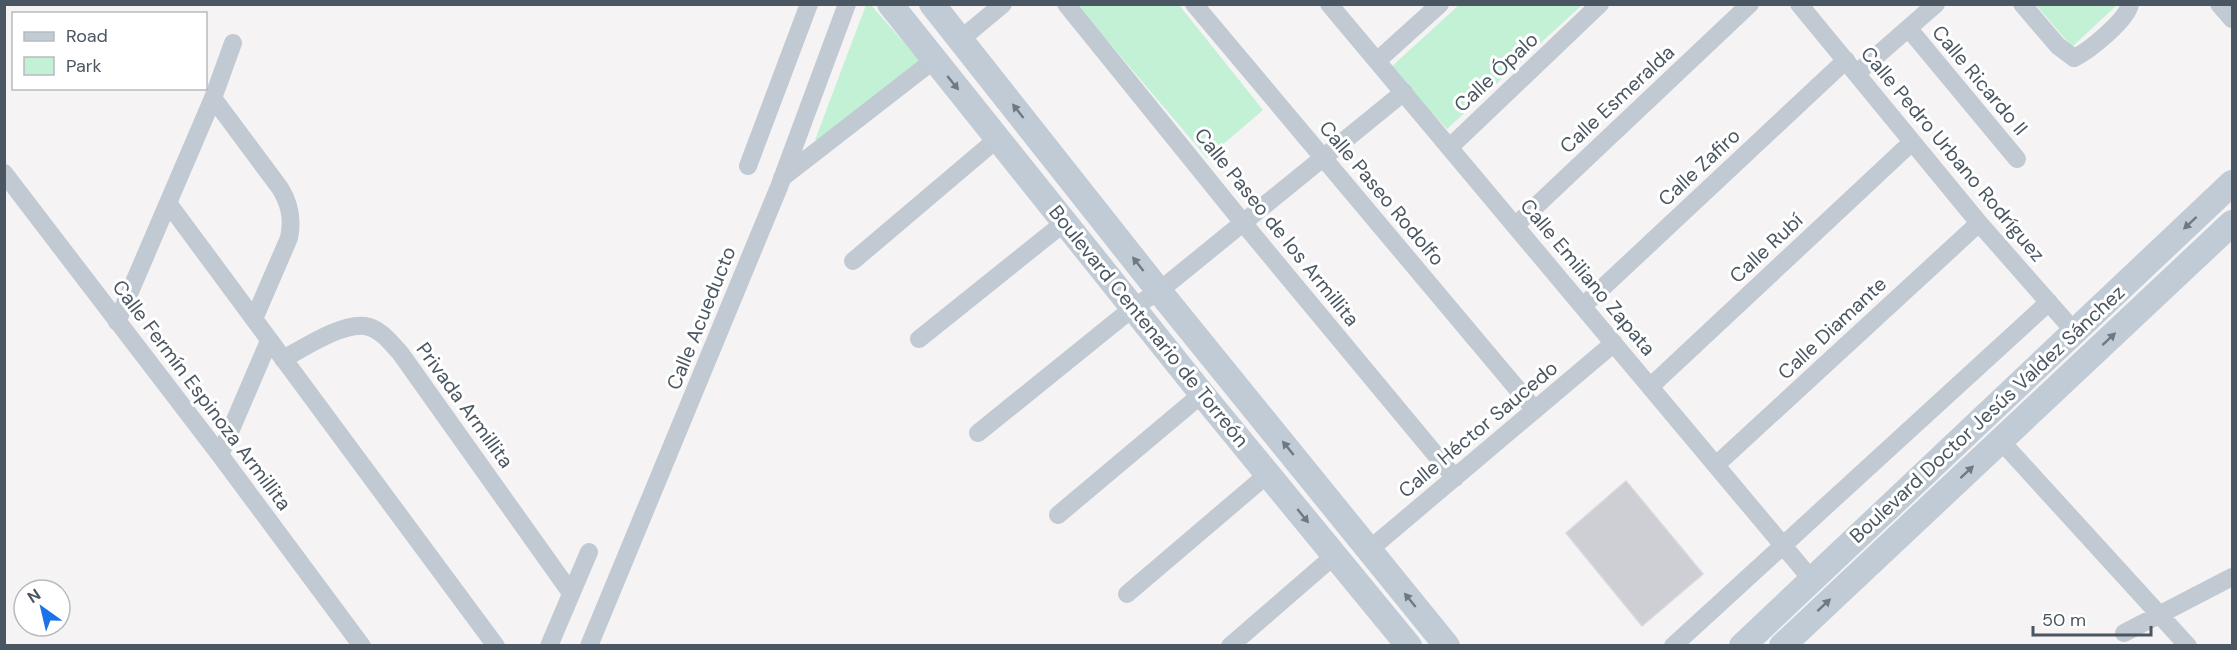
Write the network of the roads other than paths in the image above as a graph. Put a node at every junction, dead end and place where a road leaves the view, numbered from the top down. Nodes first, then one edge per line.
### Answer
1 (808, 4) edge
2 (847, 4) edge
3 (890, 4) edge
4 (932, 4) edge
5 (1003, 4) edge
6 (1066, 4) edge
7 (1194, 4) edge
8 (1329, 4) edge
9 (1440, 4) edge
10 (1600, 4) edge
11 (1750, 4) edge
12 (1799, 4) edge
13 (1936, 4) edge
14 (2022, 4) edge
15 (2130, 4) edge
16 (2219, 4) edge
17 (2232, 19) edge
18 (1909, 29) junction
19 (961, 39) junction
20 (233, 43) dead end
21 (934, 60) junction
22 (1377, 61) junction
23 (1851, 66) junction
24 (1404, 92) junction
25 (213, 98) junction
26 (1912, 142) junction
27 (1002, 144) junction
28 (1450, 147) junction
29 (1324, 159) junction
30 (2017, 159) dead end
31 (748, 166) dead end
32 (4, 173) edge
33 (782, 178) junction
34 (2232, 183) edge
35 (168, 203) junction
36 (1065, 222) junction
37 (2232, 223) edge
38 (1244, 224) junction
39 (1979, 224) junction
40 (1516, 225) junction
41 (854, 261) dead end
42 (1146, 300) junction
43 (2049, 302) junction
44 (1583, 306) junction
45 (254, 319) junction
46 (117, 322) junction
47 (2074, 331) junction
48 (920, 339) dead end
49 (269, 341) junction
50 (1614, 343) junction
51 (283, 359) junction
52 (1651, 386) junction
53 (1202, 394) junction
54 (1535, 410) junction
55 (978, 433) dead end
56 (2000, 440) junction
57 (220, 455) junction
58 (1716, 465) junction
59 (1269, 473) junction
60 (1455, 478) junction
61 (1058, 515) dead end
62 (1784, 545) junction
63 (1370, 549) junction
64 (589, 552) dead end
65 (1335, 555) junction
66 (2232, 577) edge
67 (1812, 580) junction
68 (571, 593) junction
69 (1127, 594) dead end
70 (2161, 614) junction
71 (2124, 633) dead end
72 (1402, 643) edge
73 (362, 645) edge
74 (496, 645) edge
75 (549, 645) edge
76 (590, 645) edge
77 (1230, 645) edge
78 (1447, 645) edge
79 (1673, 645) edge
80 (1742, 645) edge
81 (1782, 645) edge
82 (2188, 645) edge

1 - 31 street
2 - 33 street, Calle Acueducto
3 - 21 street, Boulevard Centenario de Torreón
4 - 19 street, Boulevard Centenario de Torreón
5 - 19 street
6 - 38 street, Calle Paseo de los Armillita
7 - 29 street, Calle Paseo Rodolfo
8 - 22 street, Calle Emiliano Zapata
9 - 22 street
10 - 28 street, Calle Ópalo
11 - 40 street, Calle Esmeralda
12 - 23 street, Calle Pedro Urbano Rodríguez
13 - 18 street, Calle Zafiro
14 - 15 street
16 - 17 street
18 - 23 street, Calle Zafiro
18 - 30 street, Calle Ricardo II
42 -> 19 street, Boulevard Centenario de Torreón
20 - 25 street
21 -> 27 street, Boulevard Centenario de Torreón
21 - 33 street
22 - 24 street, Calle Emiliano Zapata
23 - 26 street, Calle Pedro Urbano Rodríguez
23 - 44 street, Calle Zafiro
24 - 28 street, Calle Emiliano Zapata
24 - 29 street
25 - 35 street
25 - 45 street
26 - 39 street, Calle Pedro Urbano Rodríguez
26 - 52 street, Calle Rubí
27 - 36 street, Boulevard Centenario de Torreón
27 - 41 street
27 - 42 street
28 - 40 street, Calle Emiliano Zapata
29 - 38 street
29 - 54 street, Calle Paseo Rodolfo
32 - 46 street, Calle Fermín Espinoza Armillita
33 - 76 street, Calle Acueducto
34 -> 47 street, Boulevard Doctor Jesús Valdez Sánchez
35 - 45 street
35 - 46 street
36 - 42 street, Boulevard Centenario de Torreón
36 - 48 street
56 -> 37 street, Boulevard Doctor Jesús Valdez Sánchez
38 - 42 street
38 - 60 street, Calle Paseo de los Armillita
39 - 43 street, Calle Pedro Urbano Rodríguez
39 - 58 street, Calle Diamante
40 - 44 street, Calle Emiliano Zapata
42 - 53 street, Boulevard Centenario de Torreón
42 - 55 street
63 -> 42 street, Boulevard Centenario de Torreón
43 - 47 street, Calle Pedro Urbano Rodríguez
43 - 62 street
44 - 50 street, Calle Emiliano Zapata
45 - 49 street
46 - 57 street, Calle Fermín Espinoza Armillita
47 - 67 street, Boulevard Doctor Jesús Valdez Sánchez
49 - 51 street
49 - 57 street
50 - 52 street, Calle Emiliano Zapata
50 - 54 street, Calle Héctor Saucedo
51 - 68 street, Privada Armillita
51 - 74 street
52 - 58 street, Calle Emiliano Zapata
53 - 59 street, Boulevard Centenario de Torreón
53 - 61 street
54 - 60 street, Calle Héctor Saucedo
56 - 70 street
81 -> 56 street, Boulevard Doctor Jesús Valdez Sánchez
57 - 73 street, Calle Fermín Espinoza Armillita
58 - 62 street, Calle Emiliano Zapata
59 -> 65 street, Boulevard Centenario de Torreón
59 - 69 street
60 - 63 street, Calle Héctor Saucedo
62 - 67 street, Calle Emiliano Zapata
62 - 79 street
78 -> 63 street, Boulevard Centenario de Torreón
64 - 68 street
65 - 72 street, Boulevard Centenario de Torreón
65 - 77 street
66 - 70 street
67 - 80 street, Boulevard Doctor Jesús Valdez Sánchez
68 - 75 street
70 - 71 street
70 - 82 street

